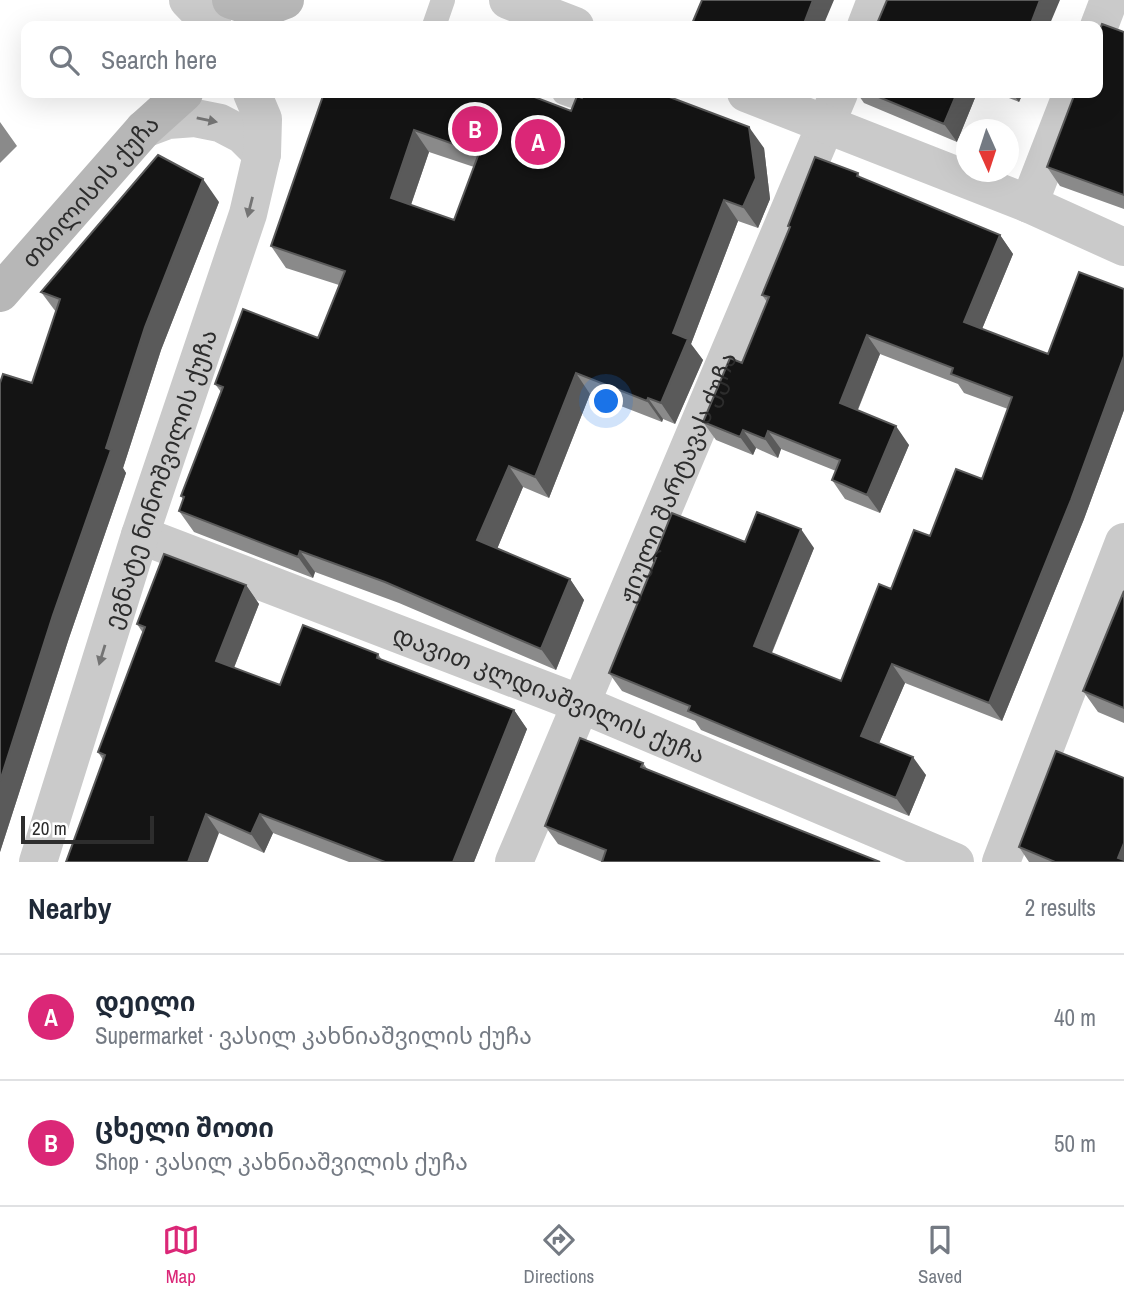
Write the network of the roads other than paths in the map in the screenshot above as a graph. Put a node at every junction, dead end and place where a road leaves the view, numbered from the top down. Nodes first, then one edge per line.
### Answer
1 (188, 0) edge
2 (218, 0) edge
3 (231, 0) edge
4 (285, 0) edge
5 (443, 0) edge
6 (508, 0) edge
7 (876, 0) edge
8 (1109, 0) edge
9 (208, 21) edge
10 (225, 21) edge
11 (262, 21) edge
12 (436, 21) edge
13 (562, 21) edge
14 (868, 21) edge
15 (1101, 21) edge
16 (178, 98) edge
17 (254, 98) edge
18 (775, 98) edge
19 (1070, 98) edge
20 (833, 108) edge
21 (144, 129) junction
22 (262, 154) junction
23 (1029, 204) junction
24 (1124, 247) edge
25 (0, 293) edge
26 (140, 535) junction
27 (1124, 542) edge
28 (581, 704) junction
29 (38, 862) edge
30 (514, 862) edge
31 (955, 862) edge
32 (1001, 862) edge

1 - 9 street
2 - 10 street
3 - 4 main road
4 - 11 main road
5 - 12 lane
6 - 13 street
7 - 14 street
8 - 15 street
16 - 21 main road, თბილისის ქუჩა
17 - 22 street, ეგნატე ნინოშვილის ქუჩა
18 - 20 street
19 - 23 street
20 - 23 street
20 - 28 street, ჟიული შარტავას ქუჩა
21 -> 22 street
21 - 25 main road, თბილისის ქუჩა
22 -> 26 street, ეგნატე ნინოშვილის ქუჩა
23 - 24 street
26 - 28 street, დავით კლდიაშვილის ქუჩა
26 -> 29 street, ეგნატე ნინოშვილის ქუჩა
27 - 32 street
28 - 30 street, ჟიული შარტავას ქუჩა
28 - 31 street, დავით კლდიაშვილის ქუჩა

